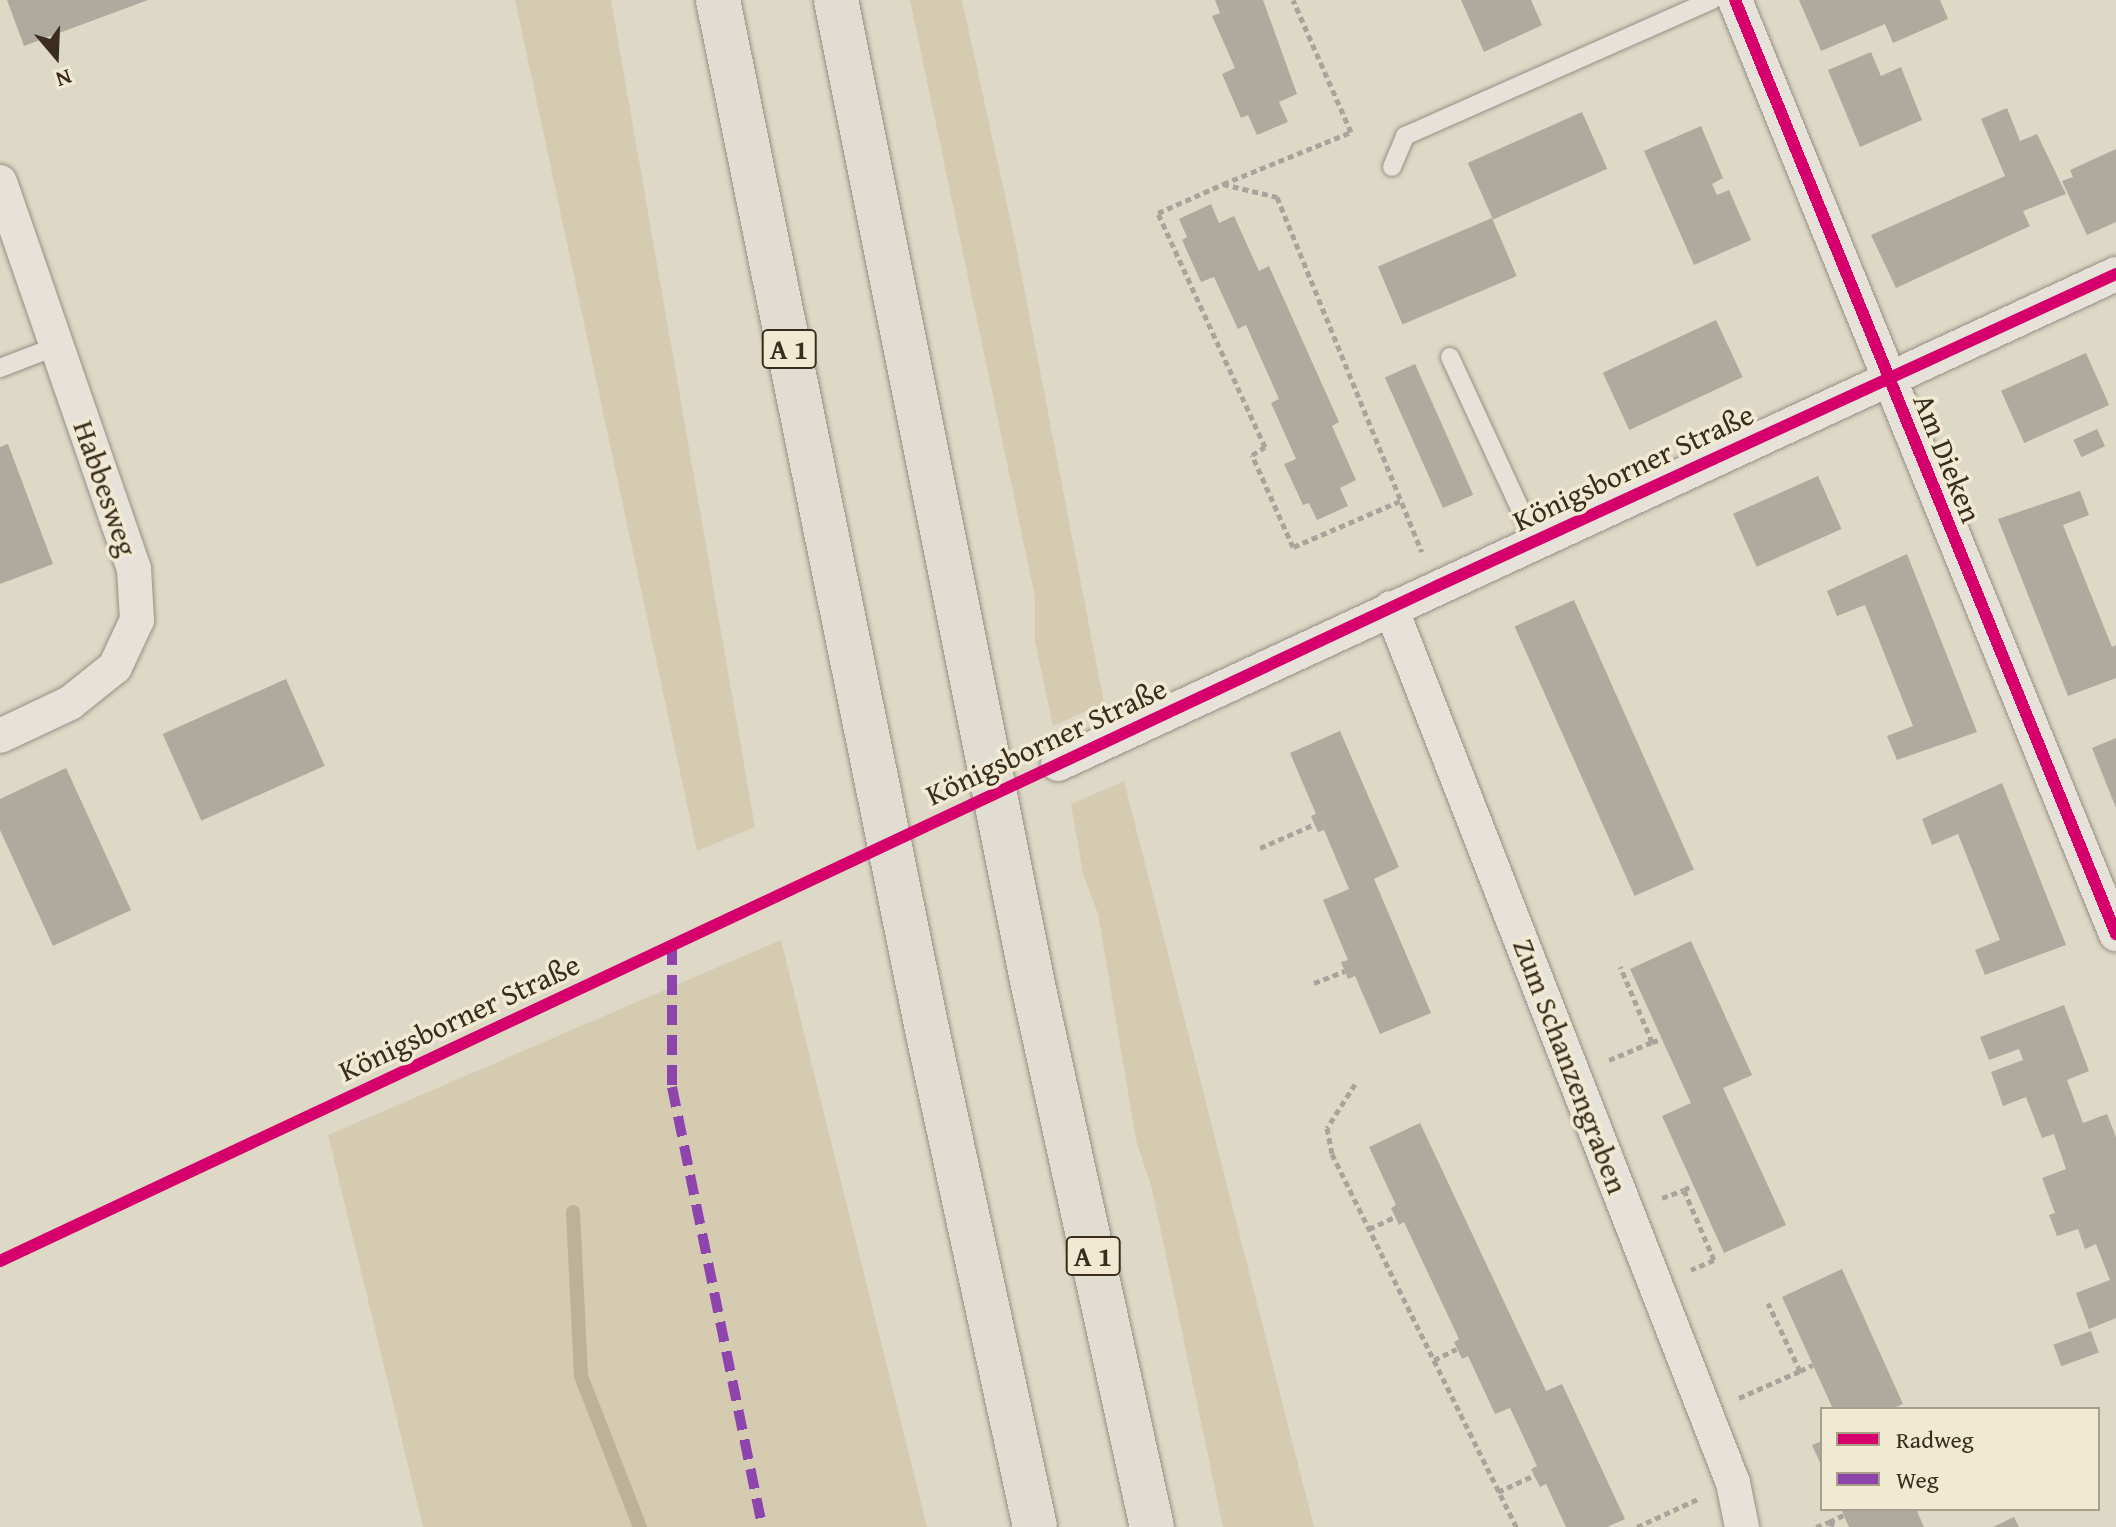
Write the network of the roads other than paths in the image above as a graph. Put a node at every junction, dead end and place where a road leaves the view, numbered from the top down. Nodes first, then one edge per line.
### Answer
1 (718, 0) edge
2 (836, 0) edge
3 (1712, 0) edge
4 (1735, 0) edge
5 (1392, 167) dead end
6 (0, 182) edge
7 (2116, 274) edge
8 (57, 346) junction
9 (1450, 357) dead end
10 (0, 368) edge
11 (1887, 377) junction
12 (1535, 541) junction
13 (1391, 608) junction
14 (0, 736) edge
15 (1058, 764) dead end
16 (2116, 934) edge
17 (1035, 1527) edge
18 (1152, 1527) edge
19 (1742, 1527) edge

1 - 17 highway, A 1
2 - 18 highway, A 1
3 - 5 lane
4 - 11 street, Am Dieken
6 - 8 street, Habbesweg
7 - 11 street, Königsborner Straße
8 - 10 lane
8 - 14 street, Habbesweg
9 - 12 lane
11 - 12 street, Königsborner Straße
11 - 16 street, Am Dieken
12 - 13 street, Königsborner Straße
13 - 15 street, Königsborner Straße
13 - 19 street, Zum Schanzengraben

